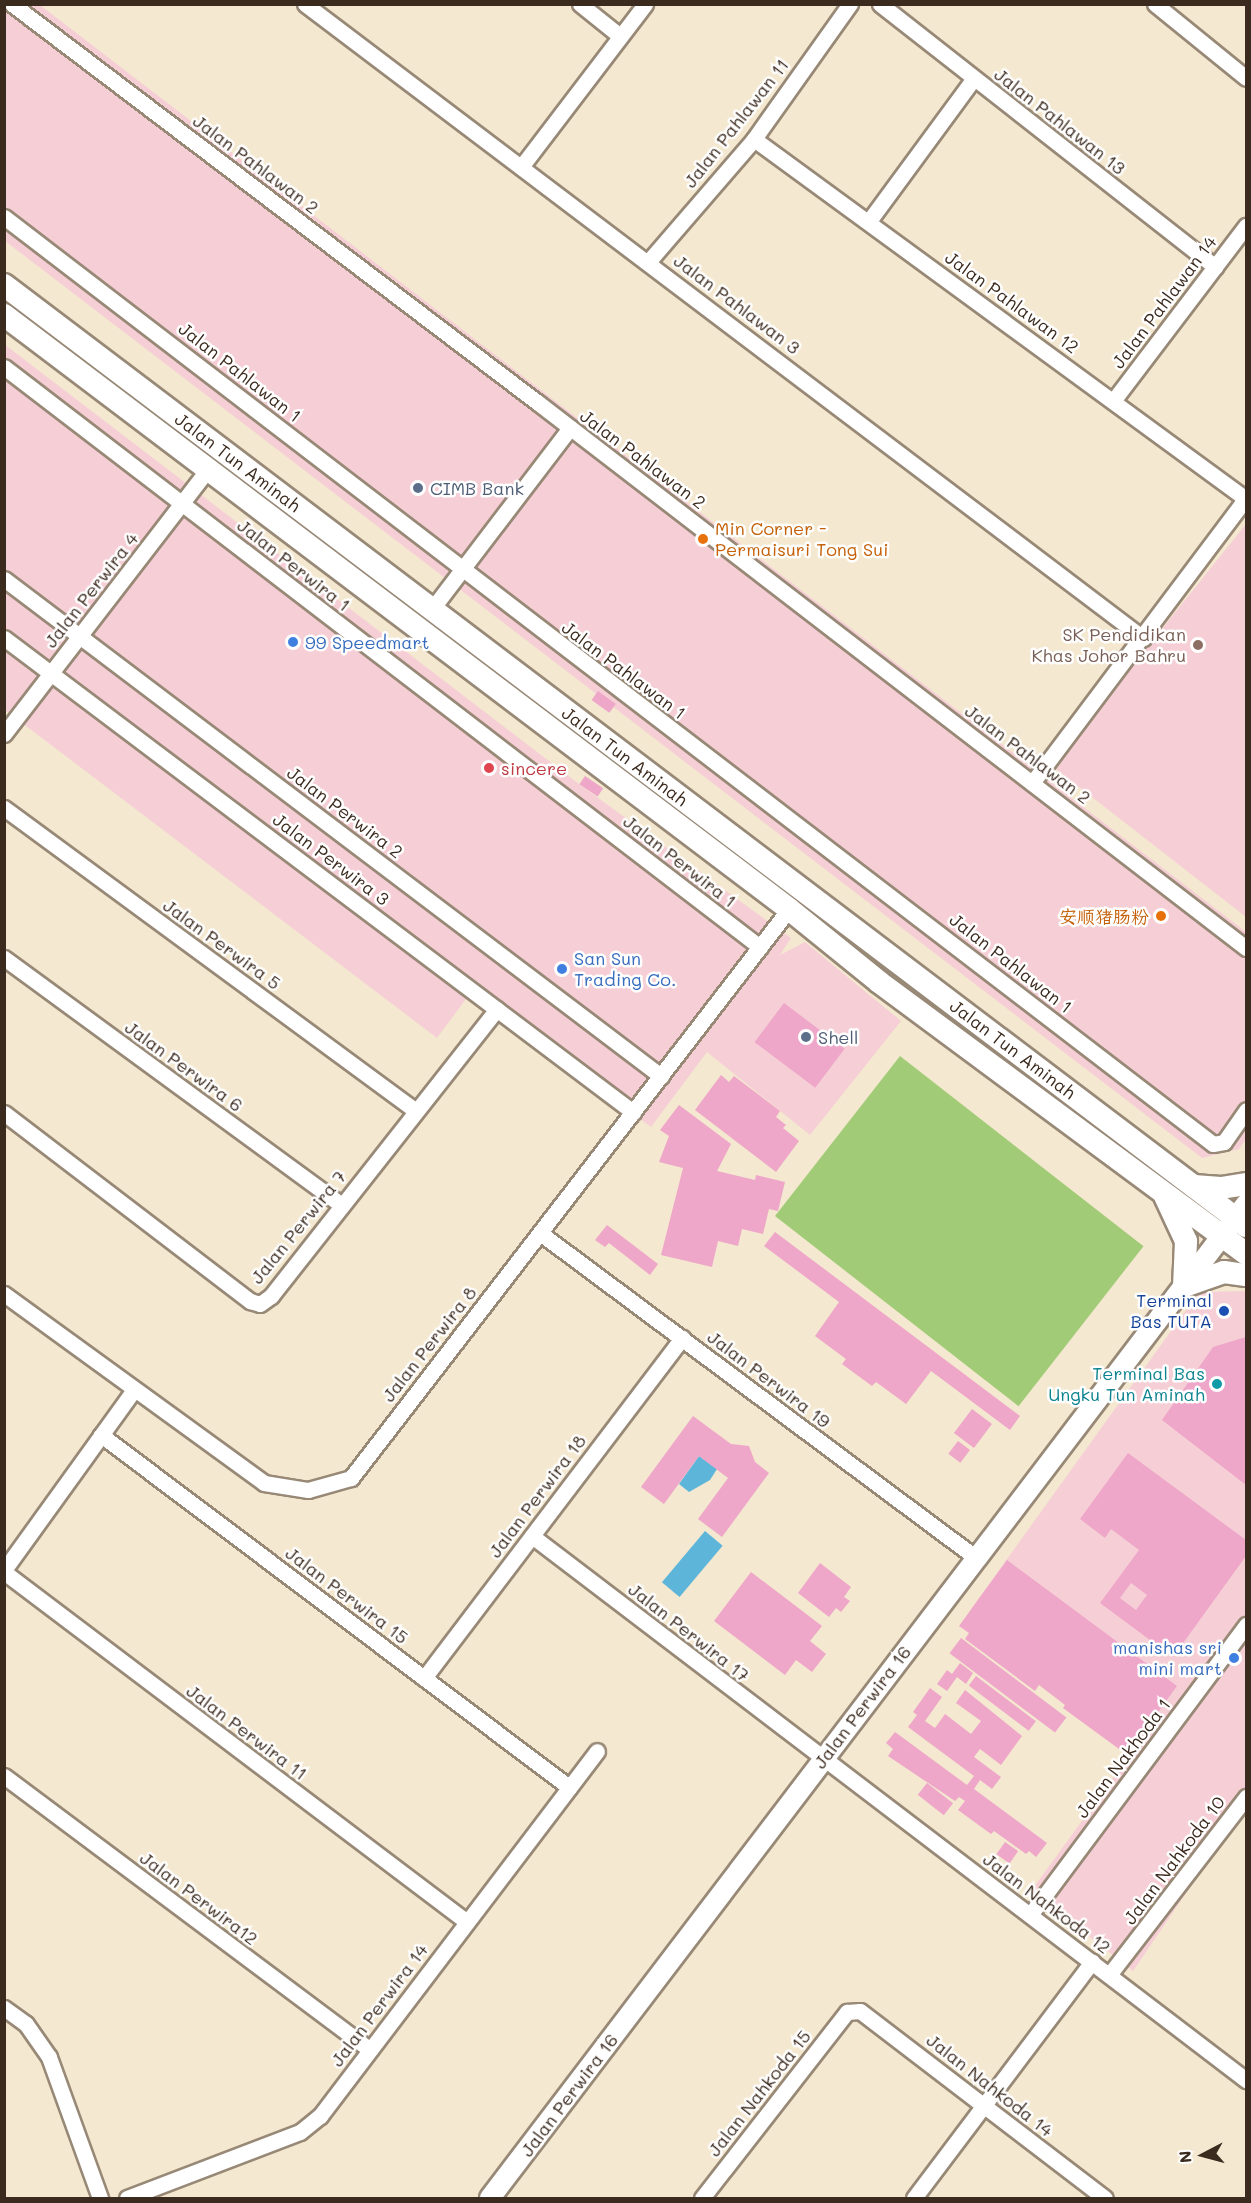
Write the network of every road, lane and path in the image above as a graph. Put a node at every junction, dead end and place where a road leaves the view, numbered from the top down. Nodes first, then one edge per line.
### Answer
1 (12, 4) edge
2 (305, 4) edge
3 (580, 4) edge
4 (645, 4) edge
5 (850, 4) edge
6 (880, 4) edge
7 (1155, 4) edge
8 (620, 36) junction
9 (974, 78) junction
10 (1246, 78) edge
11 (754, 139) junction
12 (521, 167) junction
13 (4, 217) edge
14 (869, 221) junction
15 (1246, 226) edge
16 (648, 262) junction
17 (1215, 267) junction
18 (4, 285) edge
19 (4, 315) edge
20 (4, 367) edge
21 (1113, 401) junction
22 (570, 428) junction
23 (207, 470) junction
24 (1246, 498) edge
25 (182, 503) junction
26 (461, 571) junction
27 (4, 579) edge
28 (432, 609) junction
29 (80, 636) junction
30 (4, 638) edge
31 (1143, 638) junction
32 (51, 673) junction
33 (4, 734) edge
34 (1032, 783) junction
35 (4, 808) edge
36 (789, 909) junction
37 (760, 947) junction
38 (1246, 948) edge
39 (4, 958) edge
40 (497, 1009) junction
41 (661, 1076) junction
42 (1246, 1110) edge
43 (416, 1111) junction
44 (633, 1112) junction
45 (4, 1113) edge
46 (1246, 1184) edge
47 (1194, 1186) junction
48 (1157, 1187) junction
49 (341, 1205) junction
50 (1238, 1220) edge
51 (540, 1233) junction
52 (1246, 1254) edge
53 (1246, 1275) edge
54 (1184, 1286) junction
55 (4, 1294) edge
56 (682, 1338) junction
57 (133, 1391) junction
58 (101, 1435) junction
59 (532, 1536) junction
60 (975, 1557) junction
61 (4, 1571) edge
62 (1246, 1625) edge
63 (424, 1678) junction
64 (597, 1751) dead end
65 (823, 1759) junction
66 (4, 1776) edge
67 (569, 1787) junction
68 (1246, 1797) edge
69 (1030, 1915) junction
70 (466, 1923) junction
71 (1092, 1962) junction
72 (1109, 1975) junction
73 (4, 2008) edge
74 (847, 2012) joint
75 (370, 2050) junction
76 (1246, 2080) edge
77 (984, 2104) junction
78 (100, 2199) edge
79 (127, 2199) edge
80 (490, 2199) edge
81 (702, 2199) edge
82 (914, 2199) edge
83 (1106, 2199) edge

1 - 22 street, Jalan Pahlawan 2
2 - 12 street, Jalan Pahlawan 3
3 - 8 street
4 - 8 street
5 - 11 street, Jalan Pahlawan 11
6 - 9 street, Jalan Pahlawan 13
7 - 10 street
8 - 12 street
9 - 14 street
9 - 17 street, Jalan Pahlawan 13
11 - 14 street, Jalan Pahlawan 12
11 - 16 street, Jalan Pahlawan 11
12 - 16 street, Jalan Pahlawan 3
13 - 26 street, Jalan Pahlawan 1
14 - 21 street, Jalan Pahlawan 12
15 - 17 street, Jalan Pahlawan 14
16 - 31 street, Jalan Pahlawan 3
17 - 21 street, Jalan Pahlawan 14
18 - 28 main road, Jalan Tun Aminah
19 - 23 main road, Jalan Tun Aminah
20 - 25 street, Jalan Perwira 1
21 - 24 street, Jalan Pahlawan 12
22 - 26 street
22 - 34 street, Jalan Pahlawan 2
23 - 25 street, Jalan Perwira 4
23 - 36 main road, Jalan Tun Aminah
24 - 31 street
25 - 29 street, Jalan Perwira 4
25 - 37 street, Jalan Perwira 1
26 - 28 street
26 - 42 street, Jalan Pahlawan 1
27 - 29 street, Jalan Perwira 2
28 - 47 main road, Jalan Tun Aminah
29 - 32 street, Jalan Perwira 4
29 - 41 street, Jalan Perwira 2
30 - 32 street, Jalan Perwira 3
31 - 34 street
32 - 33 street, Jalan Perwira 4
32 - 40 street, Jalan Perwira 3
34 - 38 street, Jalan Pahlawan 2
35 - 43 street, Jalan Perwira 5
36 - 37 street, Jalan Perwira 8
36 - 48 main road, Jalan Tun Aminah
37 - 41 street, Jalan Perwira 8
39 - 49 street, Jalan Perwira 6
40 - 43 street, Jalan Perwira 7
40 - 44 street, Jalan Perwira 3
41 - 44 street, Jalan Perwira 8
43 - 49 street, Jalan Perwira 7
44 - 51 street, Jalan Perwira 8
45 - 49 street, Jalan Perwira 7
46 - 47 main road
47 - 50 main road, Jalan Tun Aminah
48 - 50 main road, Jalan Tun Aminah
48 - 54 main road
50 - 52 main road, Jalan Tun Aminah
50 - 54 street, Jalan Perwira 16
51 - 56 street, Jalan Perwira 19
51 - 57 street, Jalan Perwira 8
53 - 54 main road
54 - 60 street, Jalan Perwira 16
55 - 57 street, Jalan Perwira 8
56 - 59 street, Jalan Perwira 18
56 - 60 street, Jalan Perwira 19
57 - 58 street
58 - 61 street
58 - 63 street, Jalan Perwira 15
59 - 63 street, Jalan Perwira 18
59 - 65 street, Jalan Perwira 17
60 - 65 street, Jalan Perwira 16
61 - 70 street, Jalan Perwira 11
62 - 69 street, Jalan Nakhoda 1
63 - 67 street, Jalan Perwira 15
64 - 67 street, Jalan Perwira 14
65 - 69 street, Jalan Nahkoda 12
65 - 80 street, Jalan Perwira 16
66 - 75 street, Jalan Perwira12
67 - 70 street, Jalan Perwira 14
68 - 72 street, Jalan Nahkoda 10
69 - 71 street, Jalan Nahkoda 12
70 - 75 street, Jalan Perwira 14
71 - 72 street, Jalan Nahkoda 12
71 - 77 street
72 - 76 street, Jalan Nahkoda 12
73 - 78 street
74 - 77 street, Jalan Nahkoda 14
74 - 81 street, Jalan Nahkoda 15
75 - 79 street, Jalan Perwira 14
77 - 82 street
77 - 83 street, Jalan Nahkoda 14

